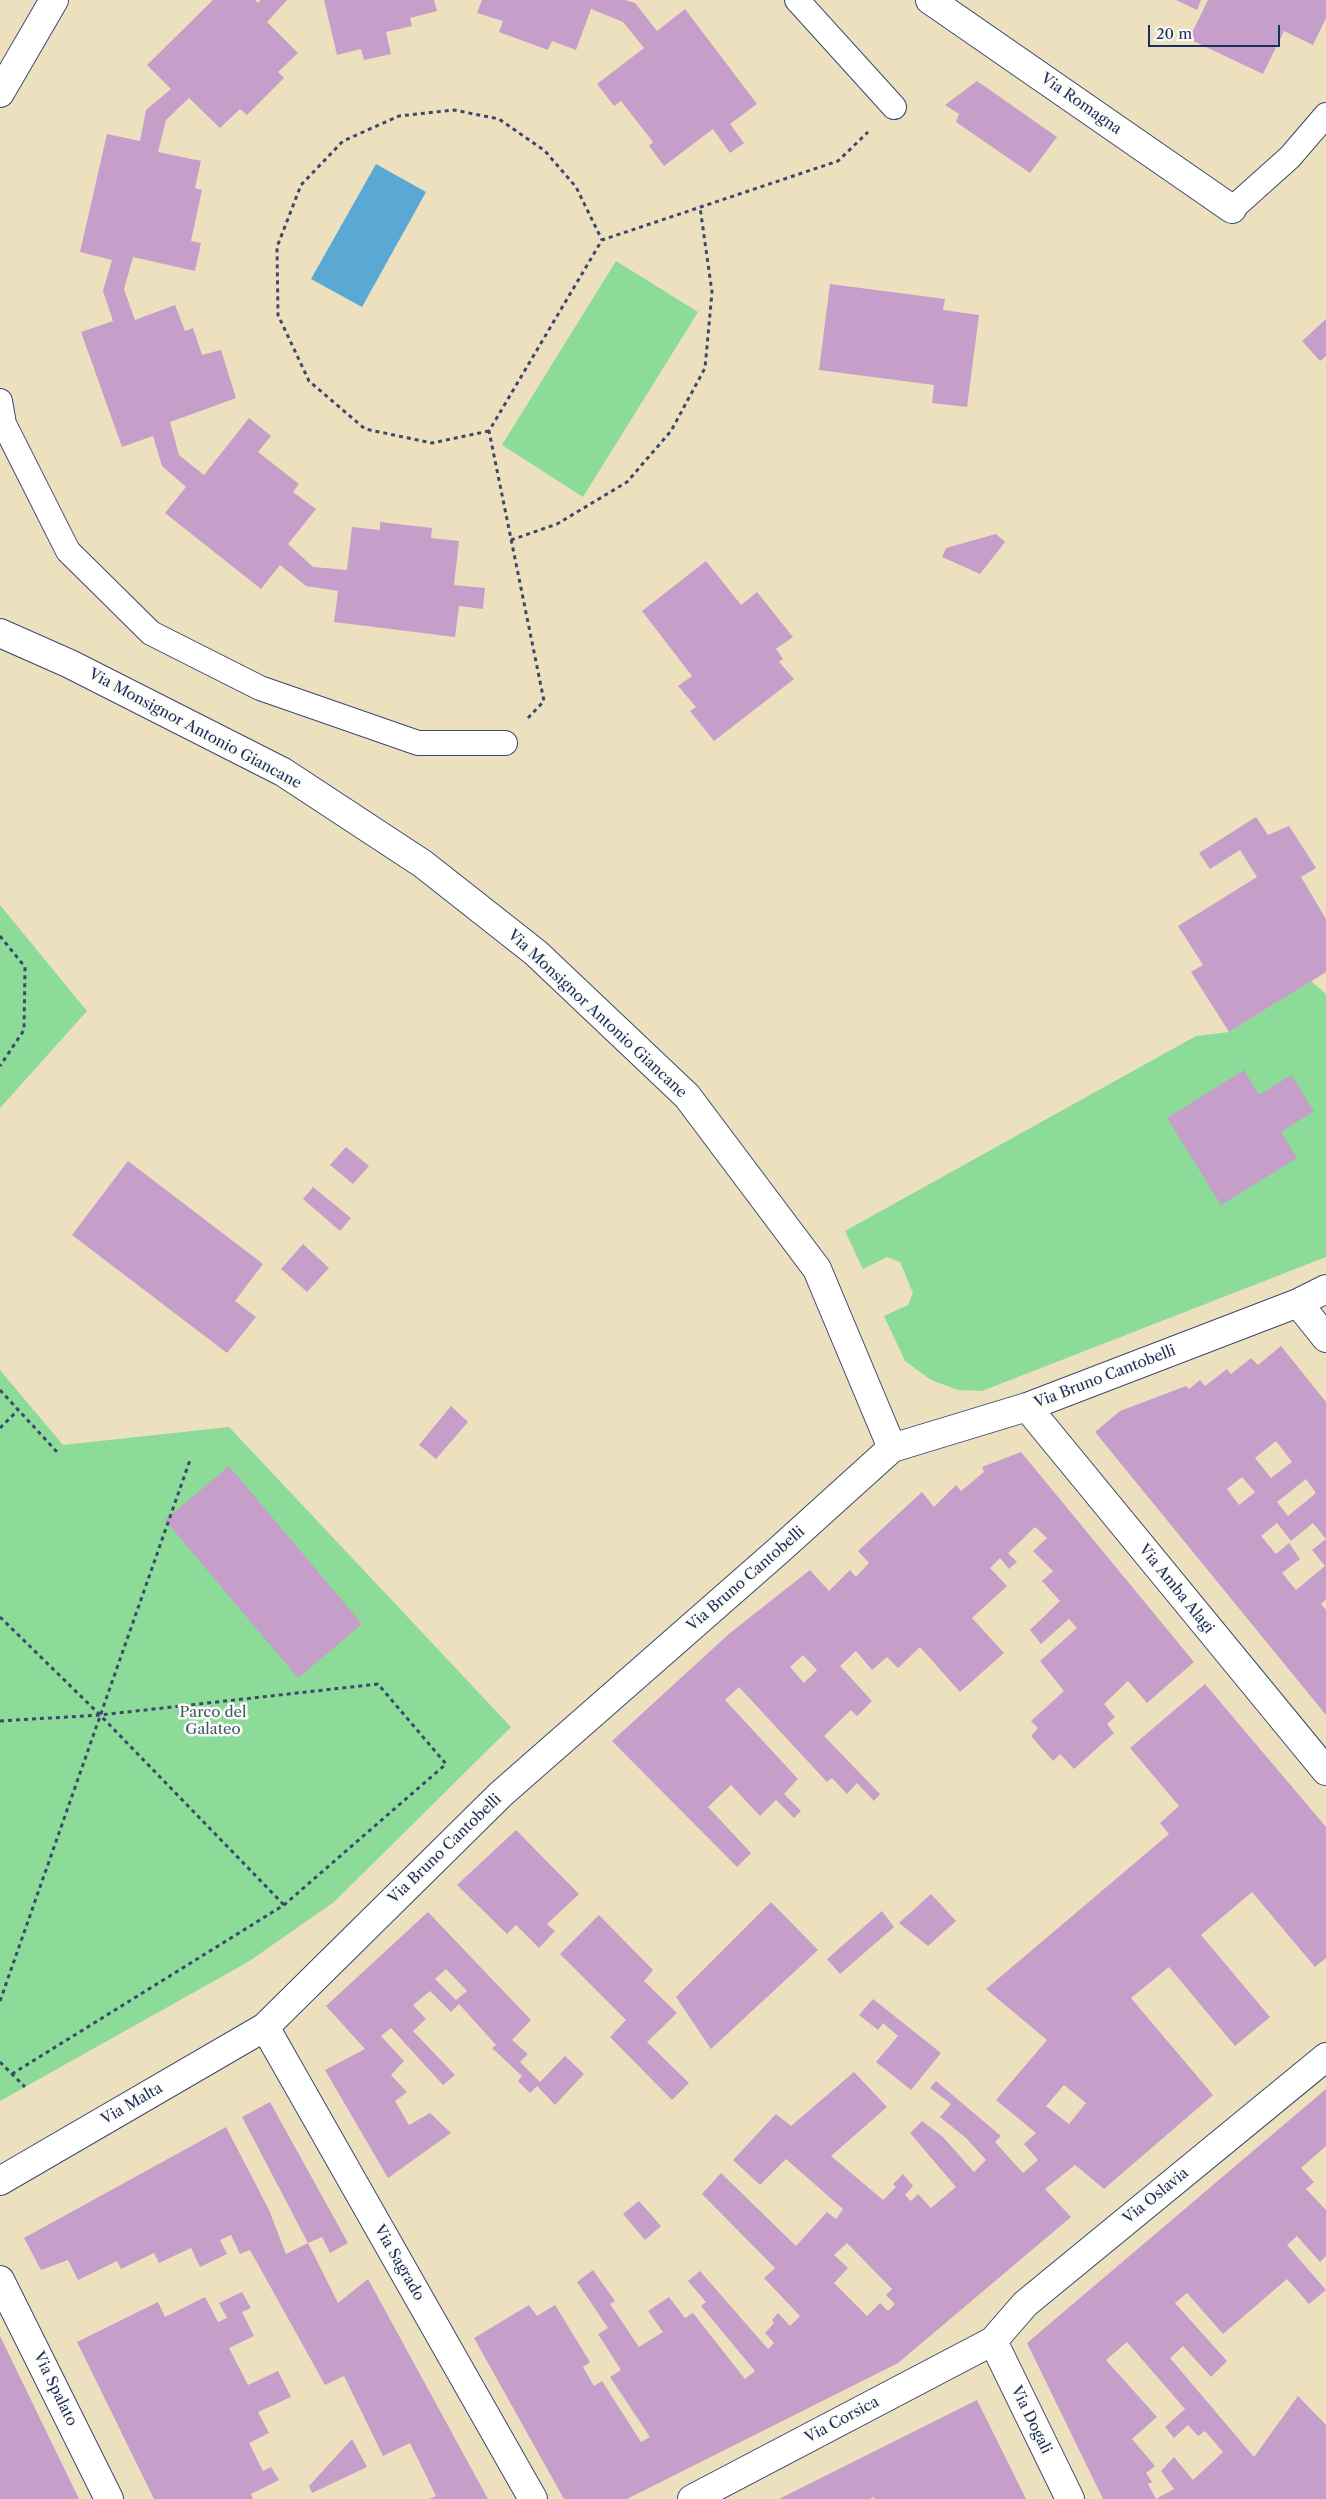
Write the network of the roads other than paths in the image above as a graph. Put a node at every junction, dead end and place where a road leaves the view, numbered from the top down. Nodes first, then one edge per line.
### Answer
1 (54, 0) edge
2 (797, 0) edge
3 (930, 0) edge
4 (0, 93) edge
5 (894, 107) road end
6 (1326, 115) edge
7 (1232, 210) joint
8 (0, 401) edge
9 (0, 633) edge
10 (505, 743) road end
11 (1326, 1289) edge
12 (1298, 1303) junction
13 (1326, 1338) edge
14 (1027, 1407) junction
15 (892, 1448) junction
16 (1326, 1771) edge
17 (265, 2027) junction
18 (1326, 2058) edge
19 (0, 2181) edge
20 (0, 2280) edge
21 (993, 2341) junction
22 (109, 2499) edge
23 (533, 2499) edge
24 (692, 2499) edge
25 (1070, 2499) edge

1 - 4 street
2 - 5 lane
3 - 7 street, Via Romagna
6 - 7 lane
8 - 10 lane
9 - 15 street, Via Monsignor Antonio Giancane
11 - 12 street, Via Bruno Cantobelli
12 - 13 street
12 - 14 street, Via Bruno Cantobelli
14 - 15 street, Via Bruno Cantobelli
14 - 16 street, Via Amba Alagi
15 - 17 street, Via Bruno Cantobelli
17 - 19 street, Via Malta
17 - 23 street, Via Sagrado
18 - 21 street, Via Oslavia
20 - 22 street, Via Spalato
21 - 24 street, Via Corsica
21 - 25 street, Via Dogali

